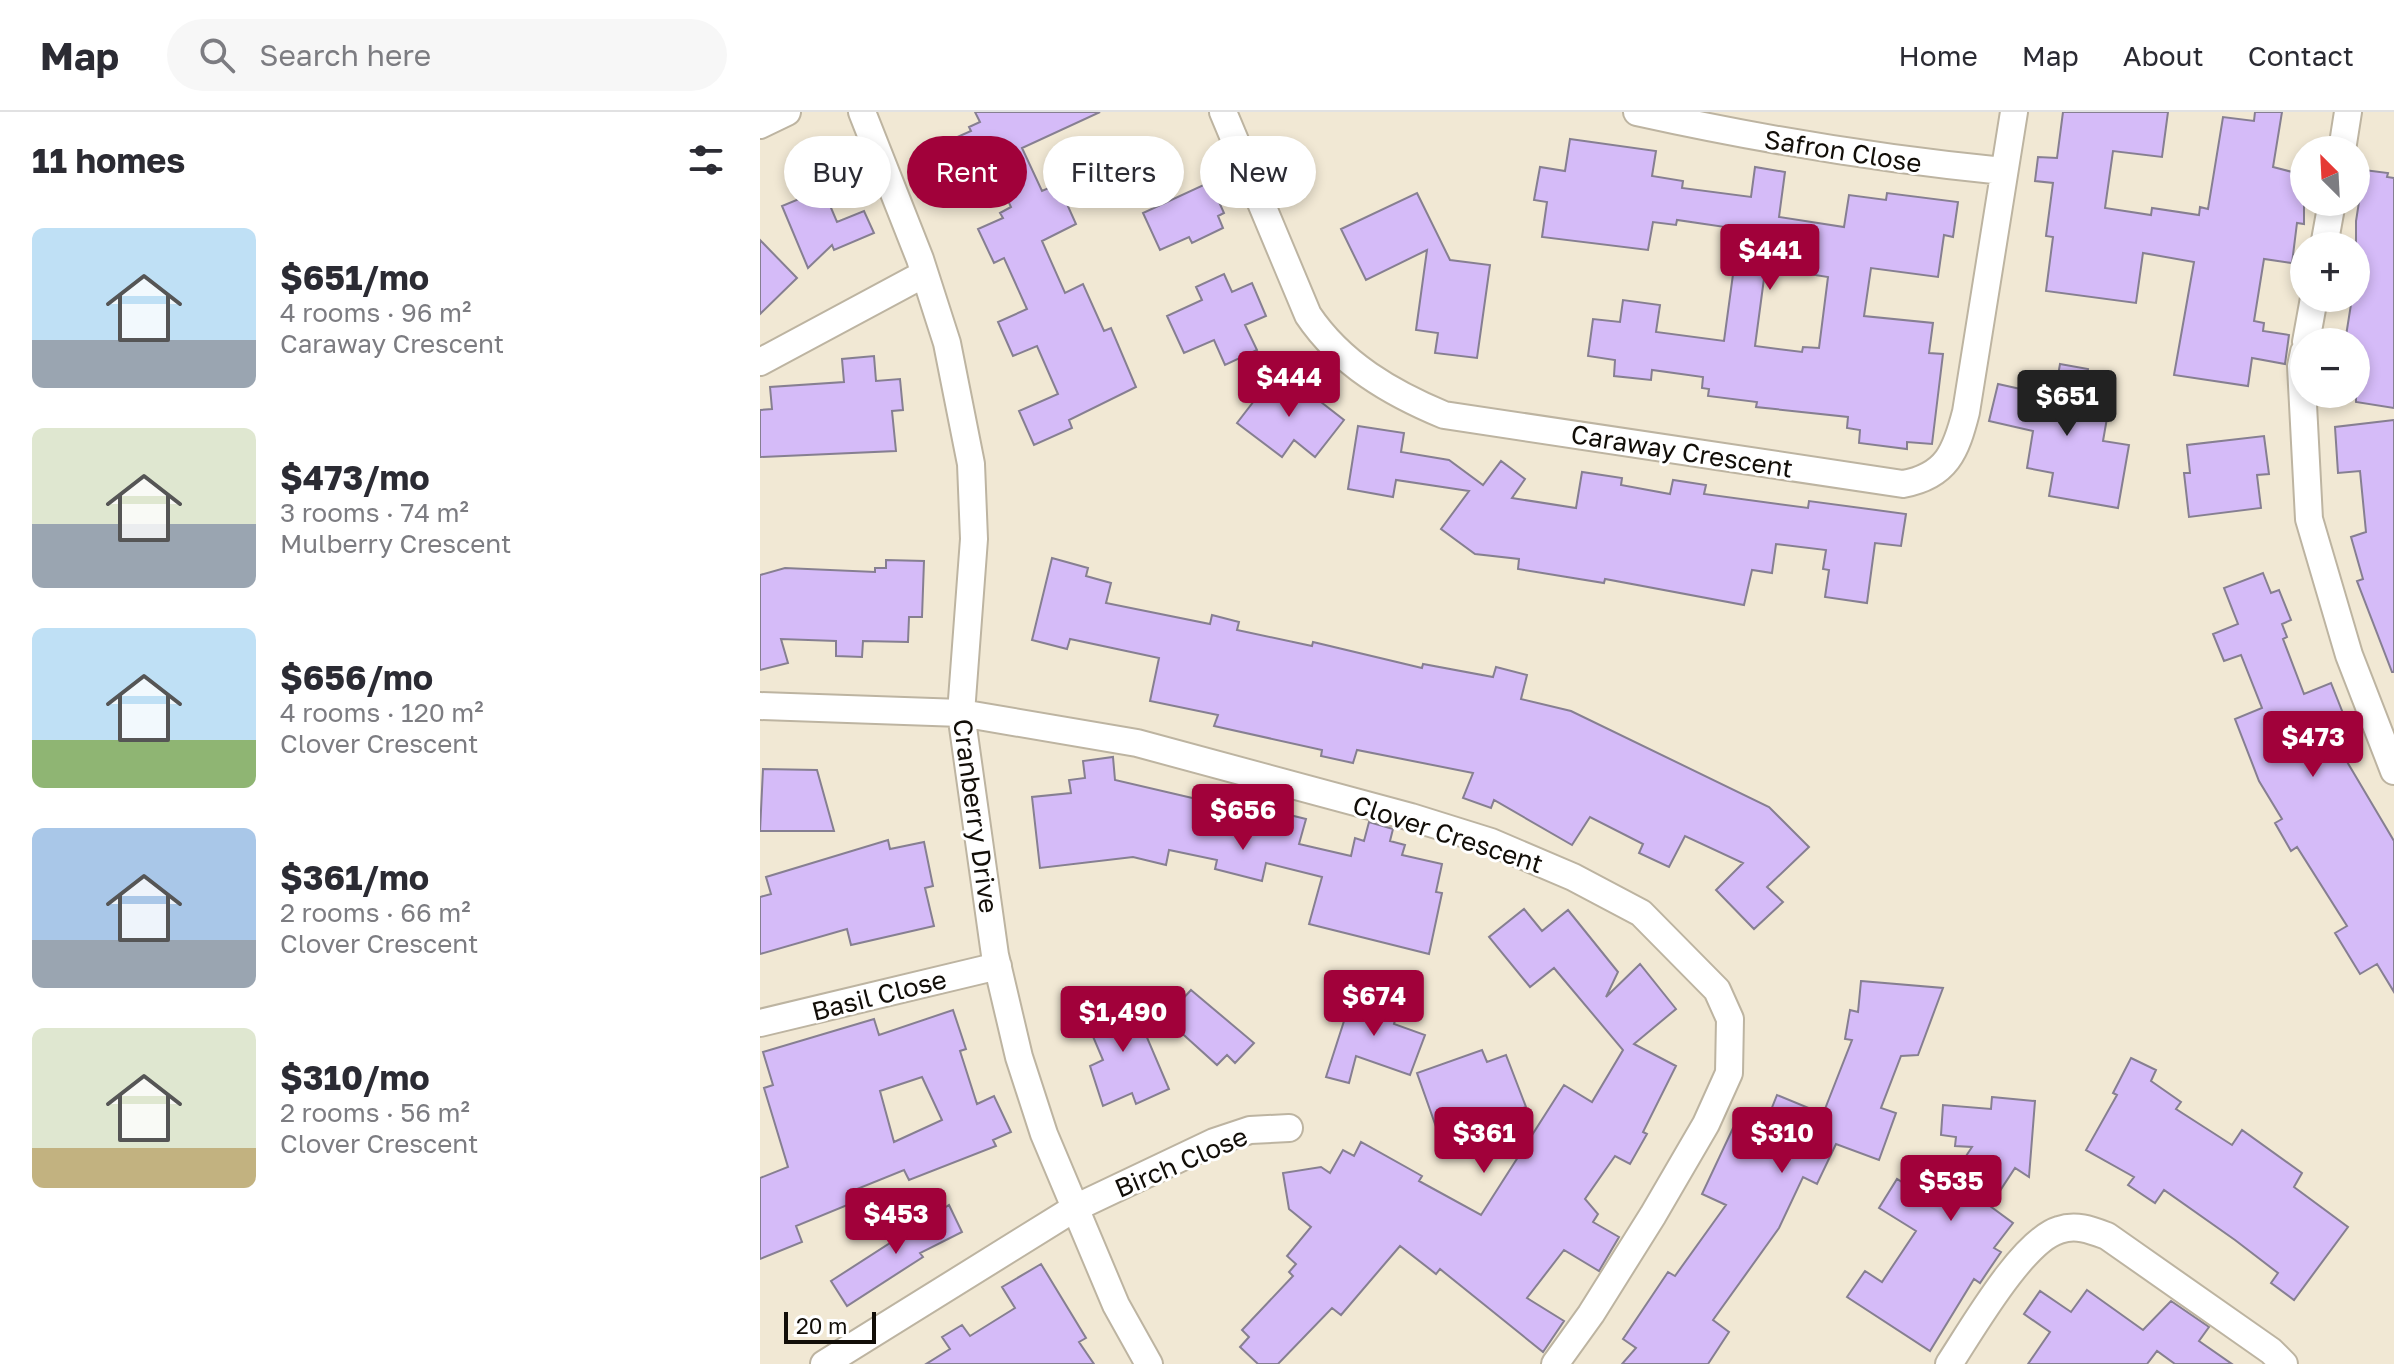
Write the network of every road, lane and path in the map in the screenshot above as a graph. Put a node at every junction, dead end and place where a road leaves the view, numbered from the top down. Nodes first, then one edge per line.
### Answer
1 (787, 112) edge
2 (862, 112) edge
3 (1223, 112) edge
4 (1637, 112) edge
5 (2014, 112) edge
6 (2348, 112) edge
7 (760, 125) edge
8 (2344, 136) edge
9 (2003, 171) junction
10 (924, 274) junction
11 (760, 362) edge
12 (2303, 408) edge
13 (760, 706) edge
14 (961, 713) junction
15 (2394, 771) edge
16 (998, 966) junction
17 (760, 1023) edge
18 (1289, 1128) dead end
19 (1075, 1208) junction
20 (824, 1364) edge
21 (1149, 1364) edge
22 (1555, 1364) edge
23 (1949, 1364) edge
24 (2284, 1364) edge

1 - 7 street
2 - 10 street, Cranberry Drive
3 - 9 street, Caraway Crescent
4 - 9 street, Safron Close
5 - 9 street, Caraway Crescent
6 - 8 street
10 - 11 street
10 - 14 street, Cranberry Drive
12 - 15 street
13 - 14 street, Clover Crescent
14 - 16 street, Cranberry Drive
14 - 22 street, Clover Crescent
16 - 17 street, Basil Close
16 - 19 street, Cranberry Drive
18 - 19 street, Birch Close
19 - 20 street, Birch Close
19 - 21 street, Cranberry Drive
23 - 24 street

